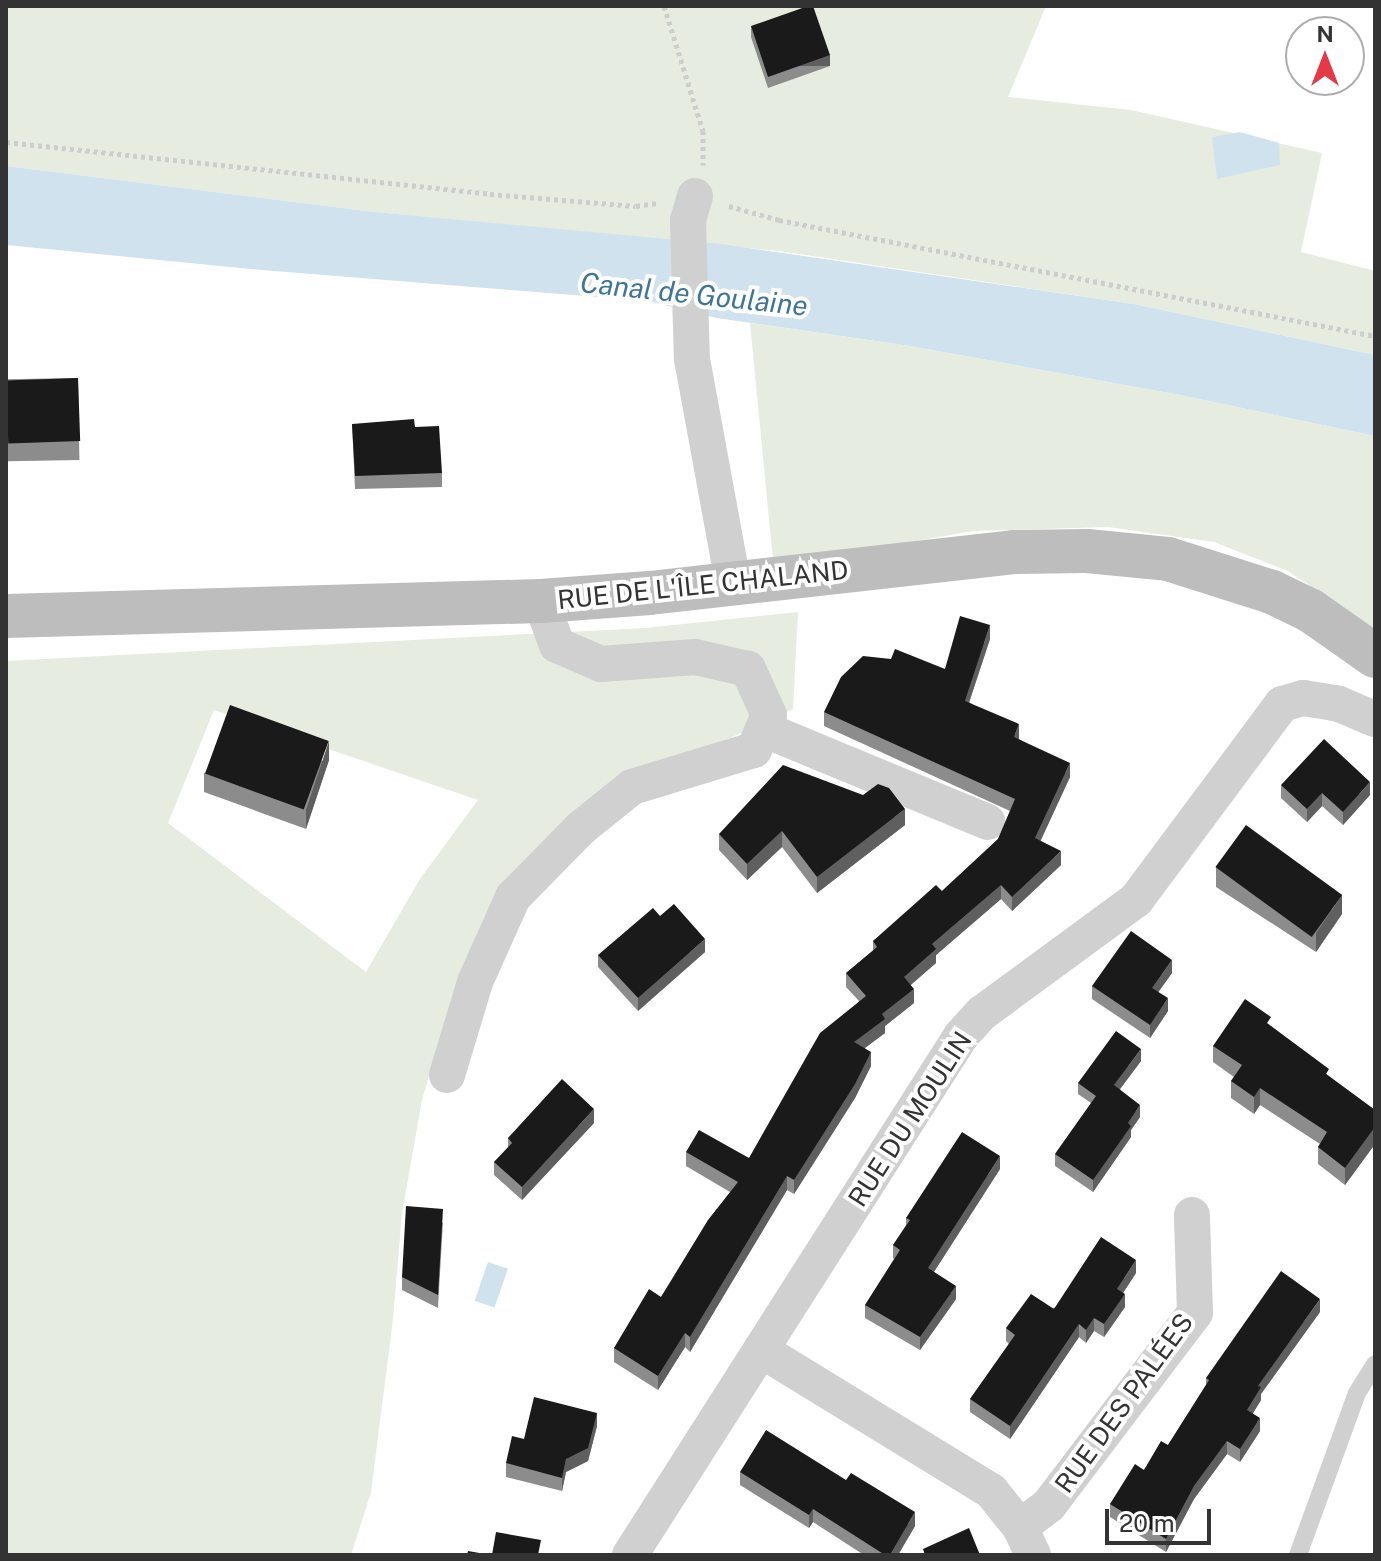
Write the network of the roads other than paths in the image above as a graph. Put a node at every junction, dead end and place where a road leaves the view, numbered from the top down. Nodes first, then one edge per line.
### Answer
1 (691, 208) road end
2 (733, 583) junction
3 (541, 601) junction
4 (6, 616) edge
5 (1375, 656) edge
6 (1375, 719) edge
7 (763, 729) junction
8 (988, 822) dead end
9 (447, 1075) dead end
10 (1192, 1215) dead end
11 (761, 1350) junction
12 (1375, 1364) edge
13 (1026, 1541) edge
14 (630, 1555) edge
15 (1298, 1555) edge

1 - 2 street
2 - 3 street, RUE DE L'ÎLE CHALAND
2 - 5 street, RUE DE L'ÎLE CHALAND
3 - 4 street, RUE DE L'ÎLE CHALAND
3 - 7 street
6 - 11 street, RUE DU MOULIN
7 - 8 street
7 - 9 street
10 - 13 street, RUE DES PALÉES
11 - 13 street
11 - 14 street, RUE DU MOULIN
12 - 15 lane

